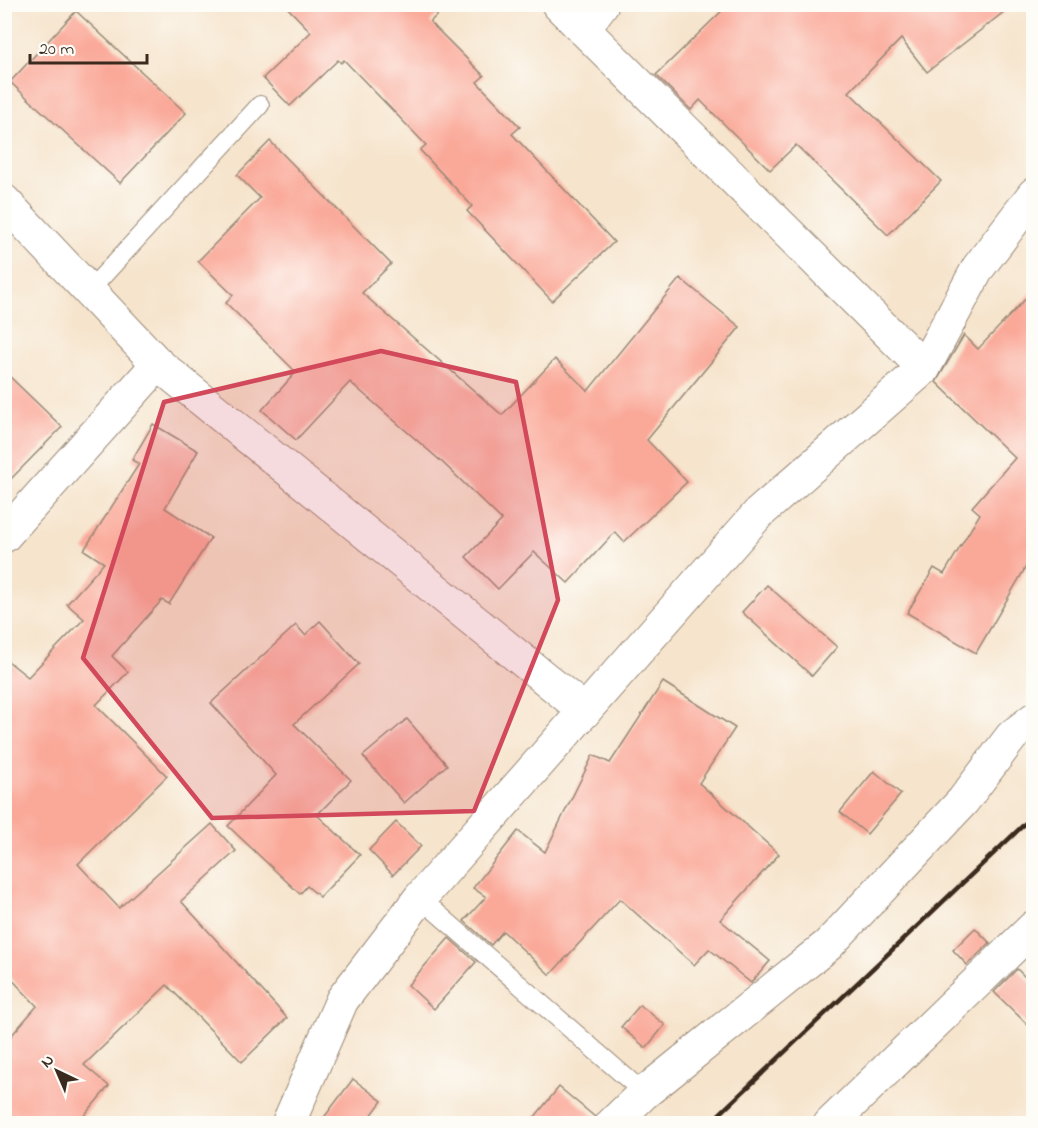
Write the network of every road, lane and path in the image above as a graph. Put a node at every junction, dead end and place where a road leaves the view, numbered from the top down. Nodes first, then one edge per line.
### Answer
1 (558, 4) edge
2 (592, 17) edge
3 (260, 105) dead end
4 (1034, 194) edge
5 (4, 201) edge
6 (88, 292) junction
7 (158, 364) junction
8 (924, 368) junction
9 (4, 536) edge
10 (585, 711) junction
11 (1034, 719) edge
12 (420, 898) junction
13 (1034, 927) edge
14 (644, 1093) junction
15 (288, 1124) edge
16 (612, 1124) edge
17 (830, 1124) edge

1 - 2 street
2 - 8 street
3 - 6 lane
4 - 8 street
5 - 6 street
6 - 7 street
7 - 9 street
7 - 10 street
8 - 10 street
10 - 12 street
11 - 14 street
12 - 14 lane
12 - 15 street
13 - 17 street
14 - 16 street

